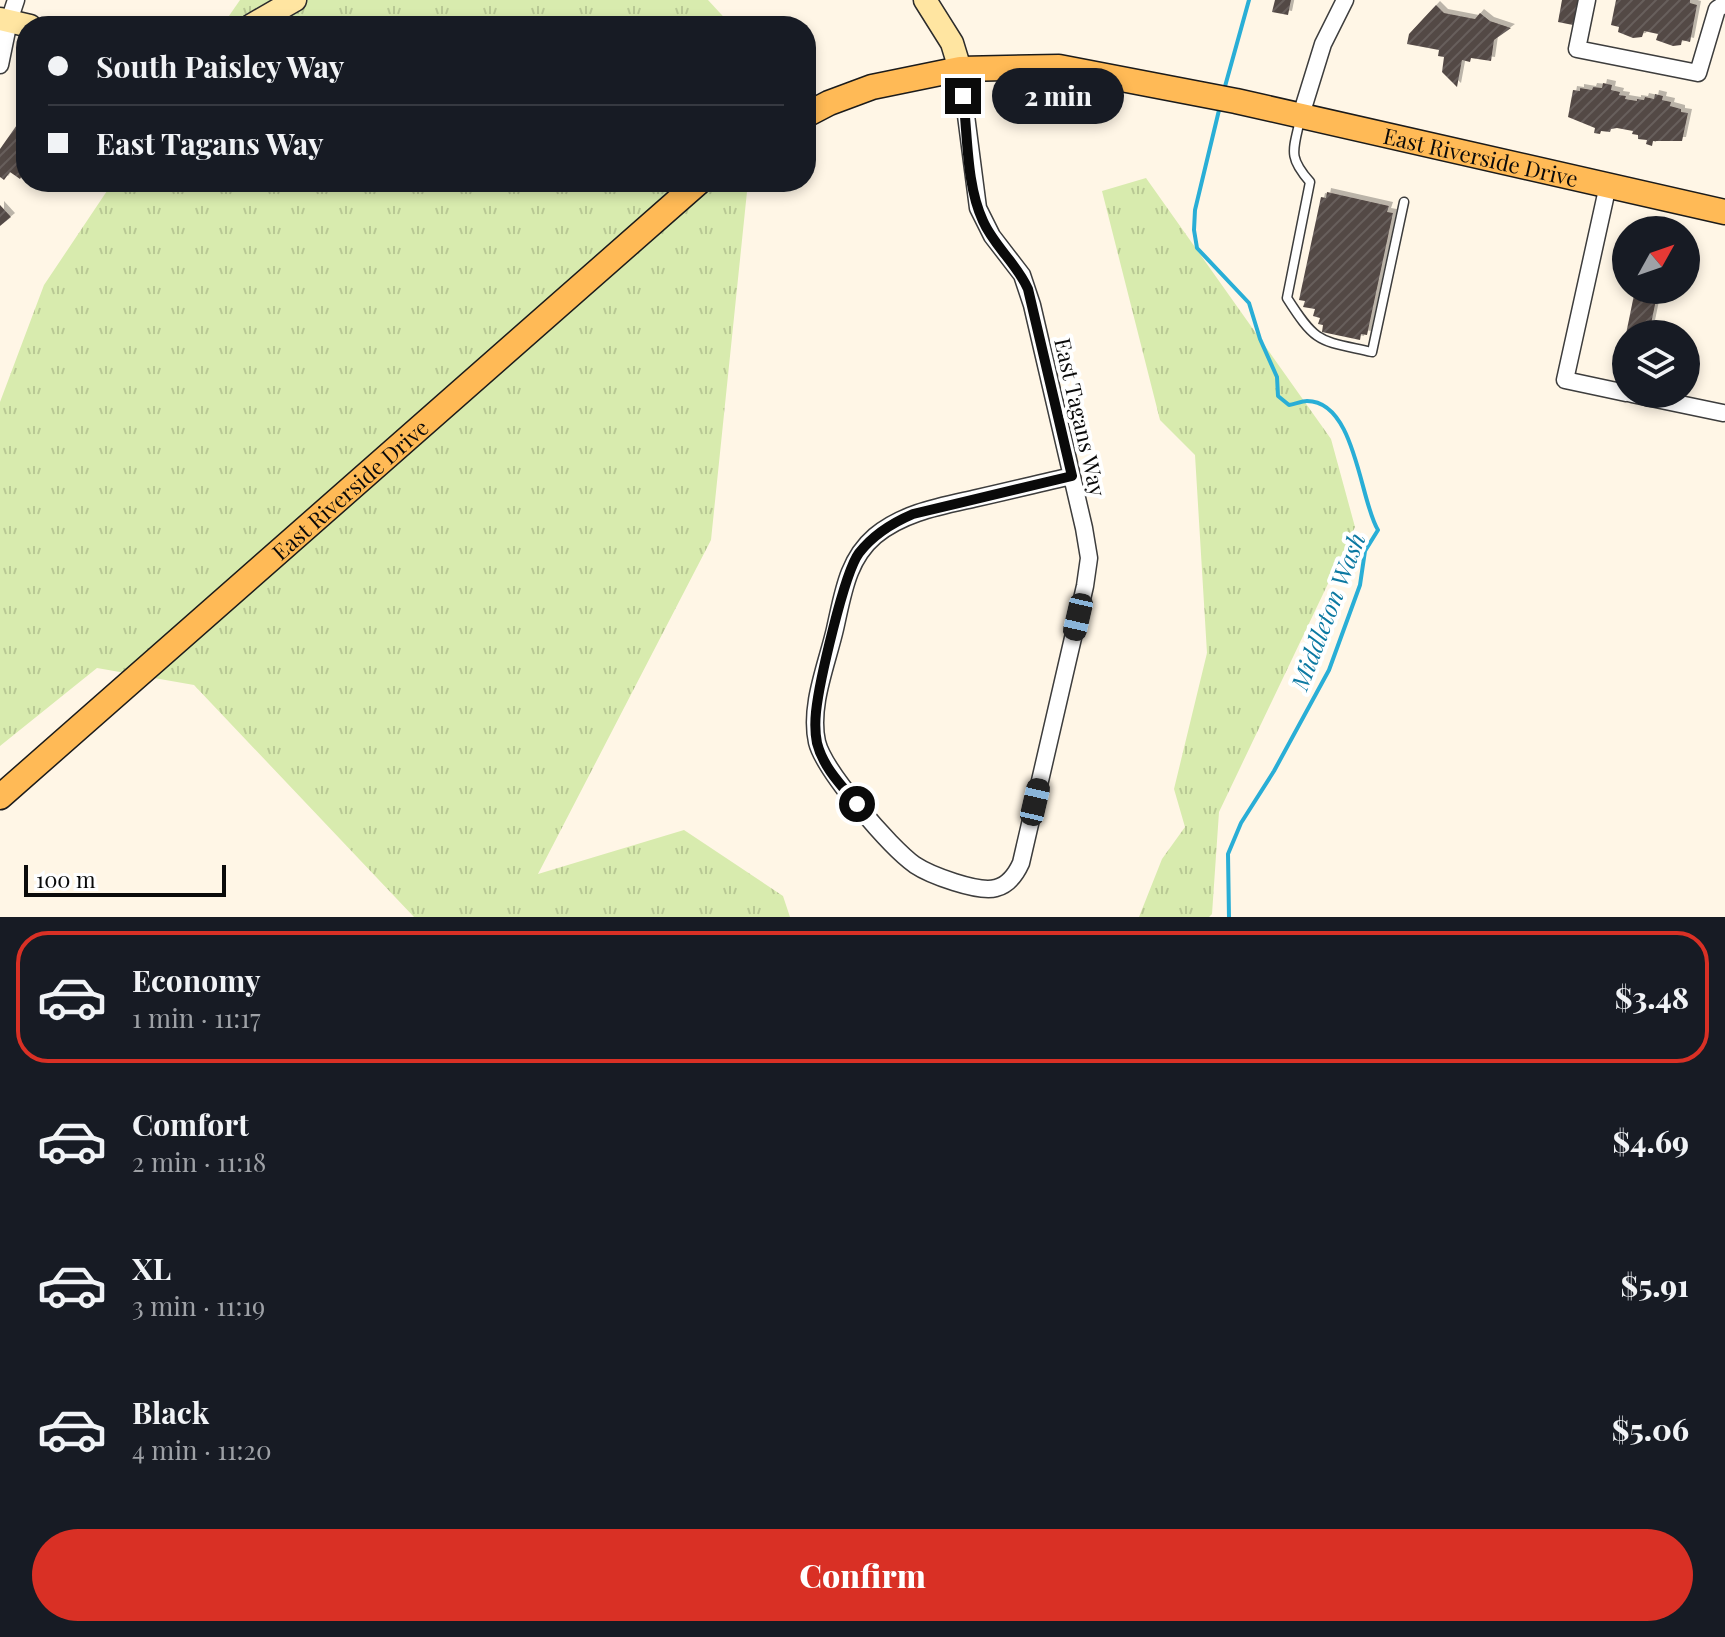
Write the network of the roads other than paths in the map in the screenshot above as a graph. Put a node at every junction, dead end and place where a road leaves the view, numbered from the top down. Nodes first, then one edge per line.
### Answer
1 (295, 0) edge
2 (925, 0) edge
3 (1345, 0) edge
4 (1587, 0) edge
5 (1725, 4) edge
6 (14, 16) edge
7 (267, 16) edge
8 (0, 65) edge
9 (960, 69) junction
10 (816, 110) edge
11 (1301, 115) junction
12 (1608, 185) junction
13 (688, 192) edge
14 (1404, 202) dead end
15 (1725, 212) edge
16 (1612, 390) edge
17 (1700, 408) edge
18 (1724, 413) edge
19 (1072, 476) junction
20 (0, 797) edge

1 - 7 main road
2 - 9 main road
3 - 11 street
4 - 5 street
6 - 8 street
9 - 10 main road
9 - 11 main road, East Riverside Drive
9 - 19 street, East Tagans Way
11 - 12 main road, East Riverside Drive
11 - 14 lane
12 - 15 main road, East Riverside Drive
12 - 16 street
13 - 20 main road, East Riverside Drive
17 - 18 street
19 - 19 street, East Tagans Way

